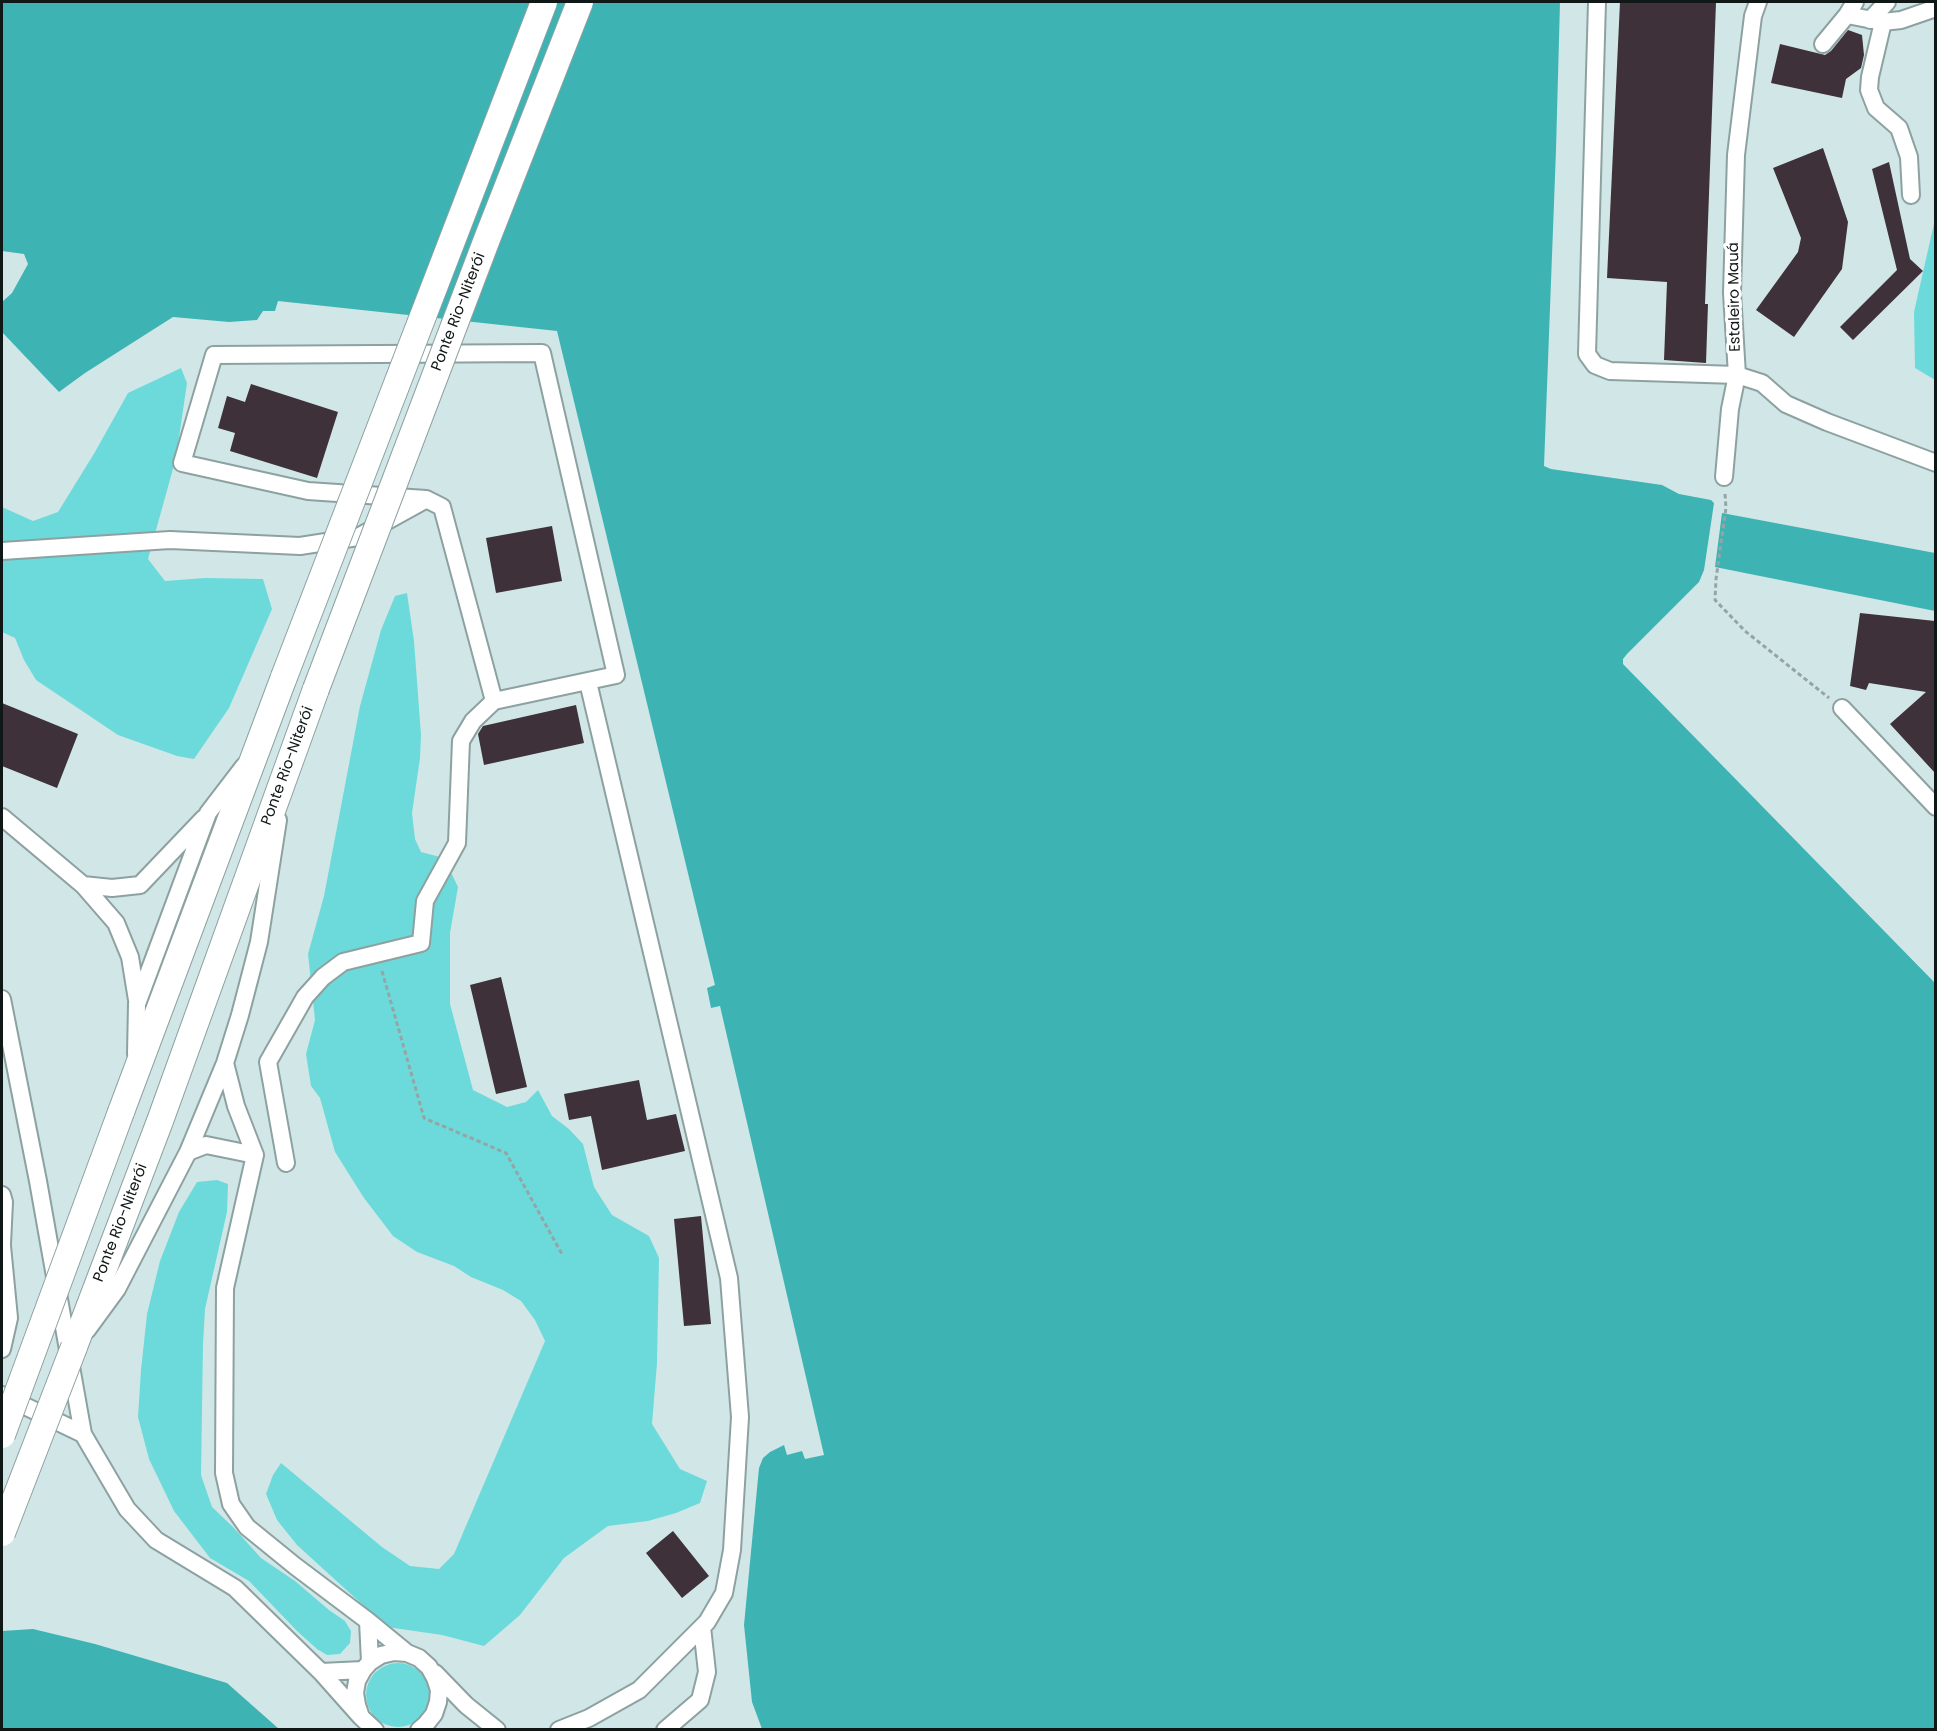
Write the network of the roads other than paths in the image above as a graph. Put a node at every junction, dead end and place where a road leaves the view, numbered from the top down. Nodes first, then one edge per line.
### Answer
1 (544, 2) edge
2 (580, 2) edge
3 (1597, 2) edge
4 (1758, 2) edge
5 (1887, 2) edge
6 (1851, 8) edge
7 (1935, 8) edge
8 (1876, 21) junction
9 (1823, 44) dead end
10 (1911, 195) dead end
11 (1737, 375) junction
12 (1935, 463) edge
13 (1724, 477) dead end
14 (426, 500) junction
15 (2, 551) edge
16 (588, 682) junction
17 (494, 701) junction
18 (1842, 708) road end
19 (254, 753) junction
20 (287, 767) junction
21 (1935, 807) edge
22 (208, 813) junction
23 (2, 817) edge
24 (83, 885) junction
25 (2, 999) edge
26 (137, 1004) junction
27 (225, 1063) junction
28 (136, 1075) junction
29 (188, 1152) junction
30 (255, 1155) junction
31 (286, 1163) dead end
32 (2, 1195) edge
33 (2, 1245) edge
34 (74, 1347) junction
35 (2, 1349) edge
36 (2, 1395) edge
37 (83, 1434) junction
38 (2, 1435) edge
39 (2, 1533) edge
40 (368, 1621) junction
41 (702, 1626) junction
42 (407, 1653) junction
43 (366, 1666) junction
44 (429, 1667) junction
45 (321, 1672) junction
46 (362, 1717) junction
47 (375, 1730) edge
48 (419, 1730) edge
49 (497, 1730) edge
50 (559, 1730) edge
51 (664, 1730) edge

1 - 19 highway, bridge
2 - 20 highway, Ponte Rio-Niterói, bridge
3 - 11 lane
4 - 11 lane, Estaleiro Mauá
5 - 8 lane
6 - 8 lane
6 - 9 lane
7 - 8 lane
8 - 10 lane
11 - 12 lane
11 - 13 lane, Estaleiro Mauá
14 - 15 lane
14 - 16 lane
14 - 17 lane
16 - 17 lane
16 - 41 lane
17 - 31 lane
18 - 21 lane
19 - 22 lane
19 - 28 highway
20 - 27 lane
20 - 34 highway, Ponte Rio-Niterói
22 - 24 lane
22 - 26 lane
23 - 24 lane
24 - 26 lane
25 - 37 lane
26 - 28 lane
27 - 29 lane
27 - 30 lane
28 - 38 highway, bridge
29 - 30 lane
29 - 34 lane
30 - 40 lane
32 - 33 lane
33 - 35 lane
34 - 39 highway, Ponte Rio-Niterói, bridge
36 - 37 lane
37 - 45 lane
40 - 42 lane
40 - 43 lane
41 - 50 lane
41 - 51 lane
42 - 43 lane
42 - 44 lane
43 - 45 lane
43 - 46 lane
44 - 48 lane
44 - 49 lane
45 - 46 lane
46 - 47 lane

